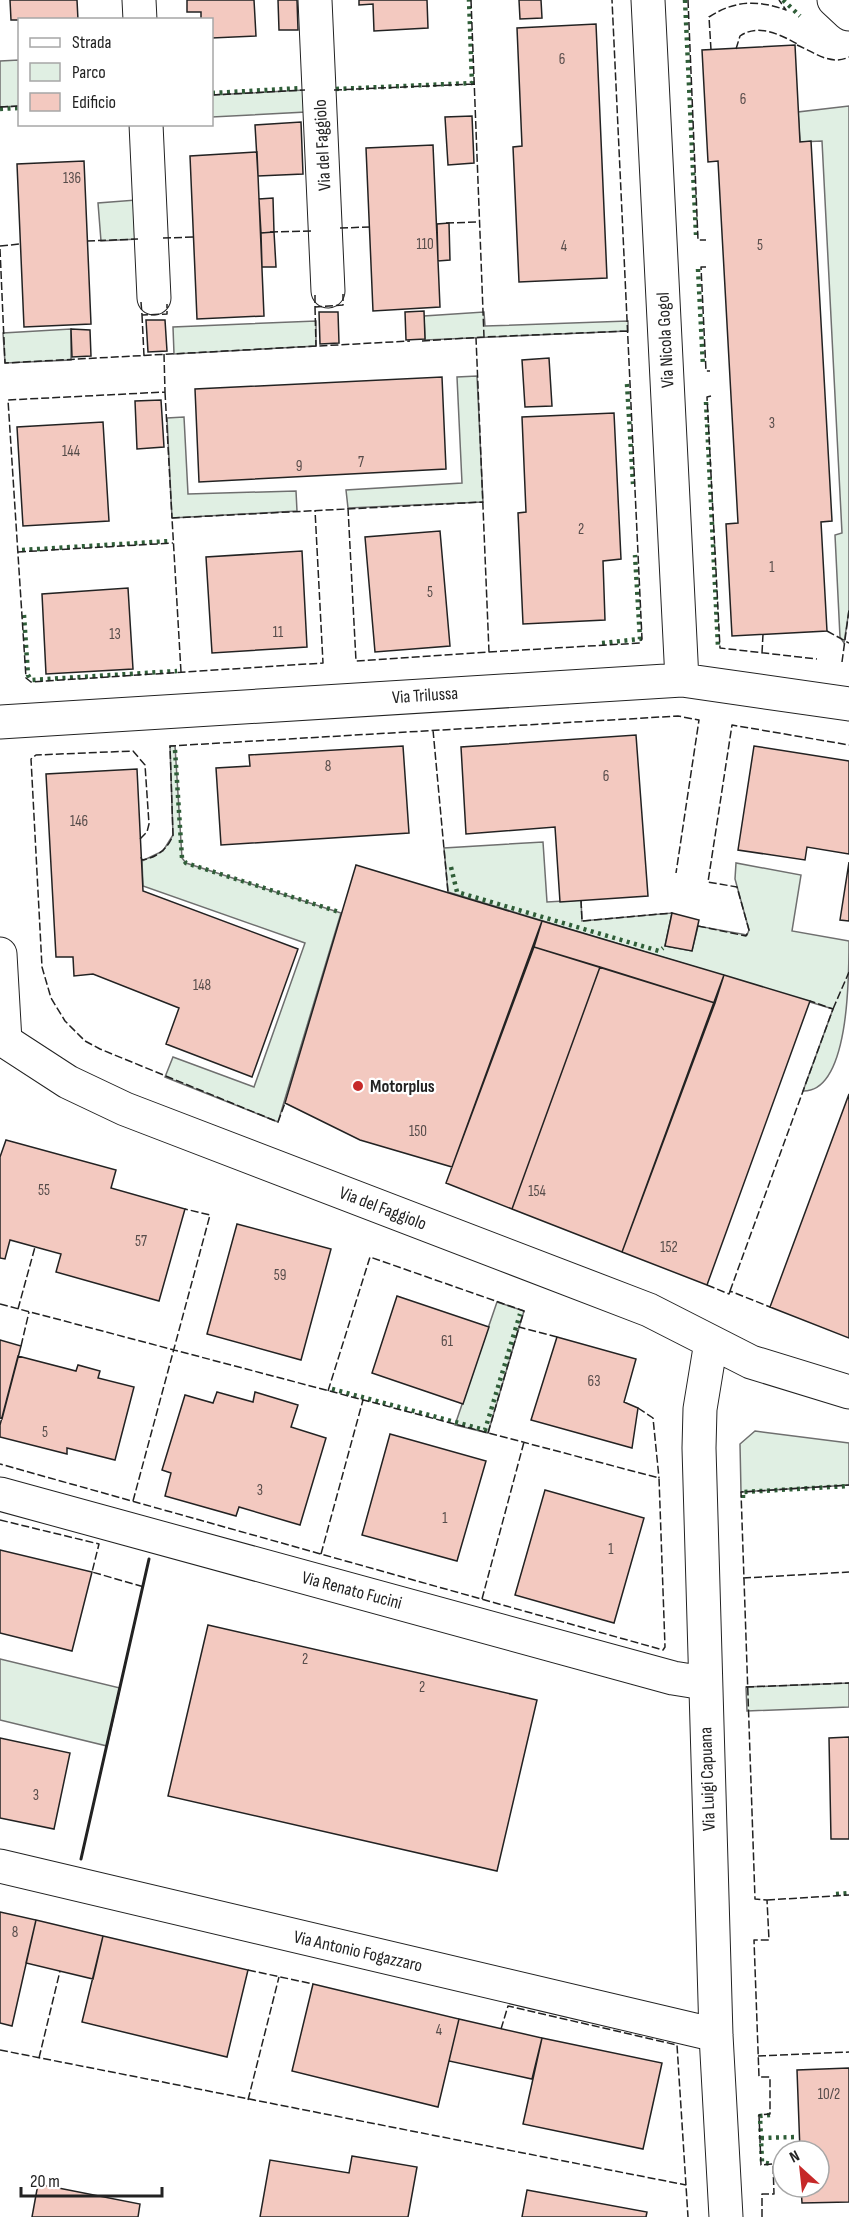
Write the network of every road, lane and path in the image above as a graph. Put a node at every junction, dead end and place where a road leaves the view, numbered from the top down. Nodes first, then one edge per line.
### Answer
1 (139, 0) edge
2 (315, 0) edge
3 (648, 0) edge
4 (834, 0) edge
5 (849, 14) edge
6 (140, 18) edge
7 (146, 126) edge
8 (328, 291) dead end
9 (154, 298) dead end
10 (682, 680) junction
11 (849, 704) edge
12 (0, 722) edge
13 (0, 954) edge
14 (3, 1042) edge
15 (711, 1342) junction
16 (849, 1392) edge
17 (0, 1494) edge
18 (704, 1683) junction
19 (0, 1866) edge
20 (716, 2035) junction
21 (726, 2217) edge

1 - 6 street
2 - 8 street, Via del Faggiolo
3 - 10 street, Via Nicola Gogol
4 - 5 street
7 - 9 street
10 - 11 street, Via Trilussa
10 - 12 street, Via Trilussa
13 - 14 street, Via del Faggiolo
14 - 15 street, Via del Faggiolo
15 - 16 street, Via del Faggiolo
15 - 18 street, Via Luigi Capuana
17 - 18 street, Via Renato Fucini
18 - 20 street, Via Luigi Capuana
19 - 20 street, Via Antonio Fogazzaro
20 - 21 street, Via Luigi Capuana

